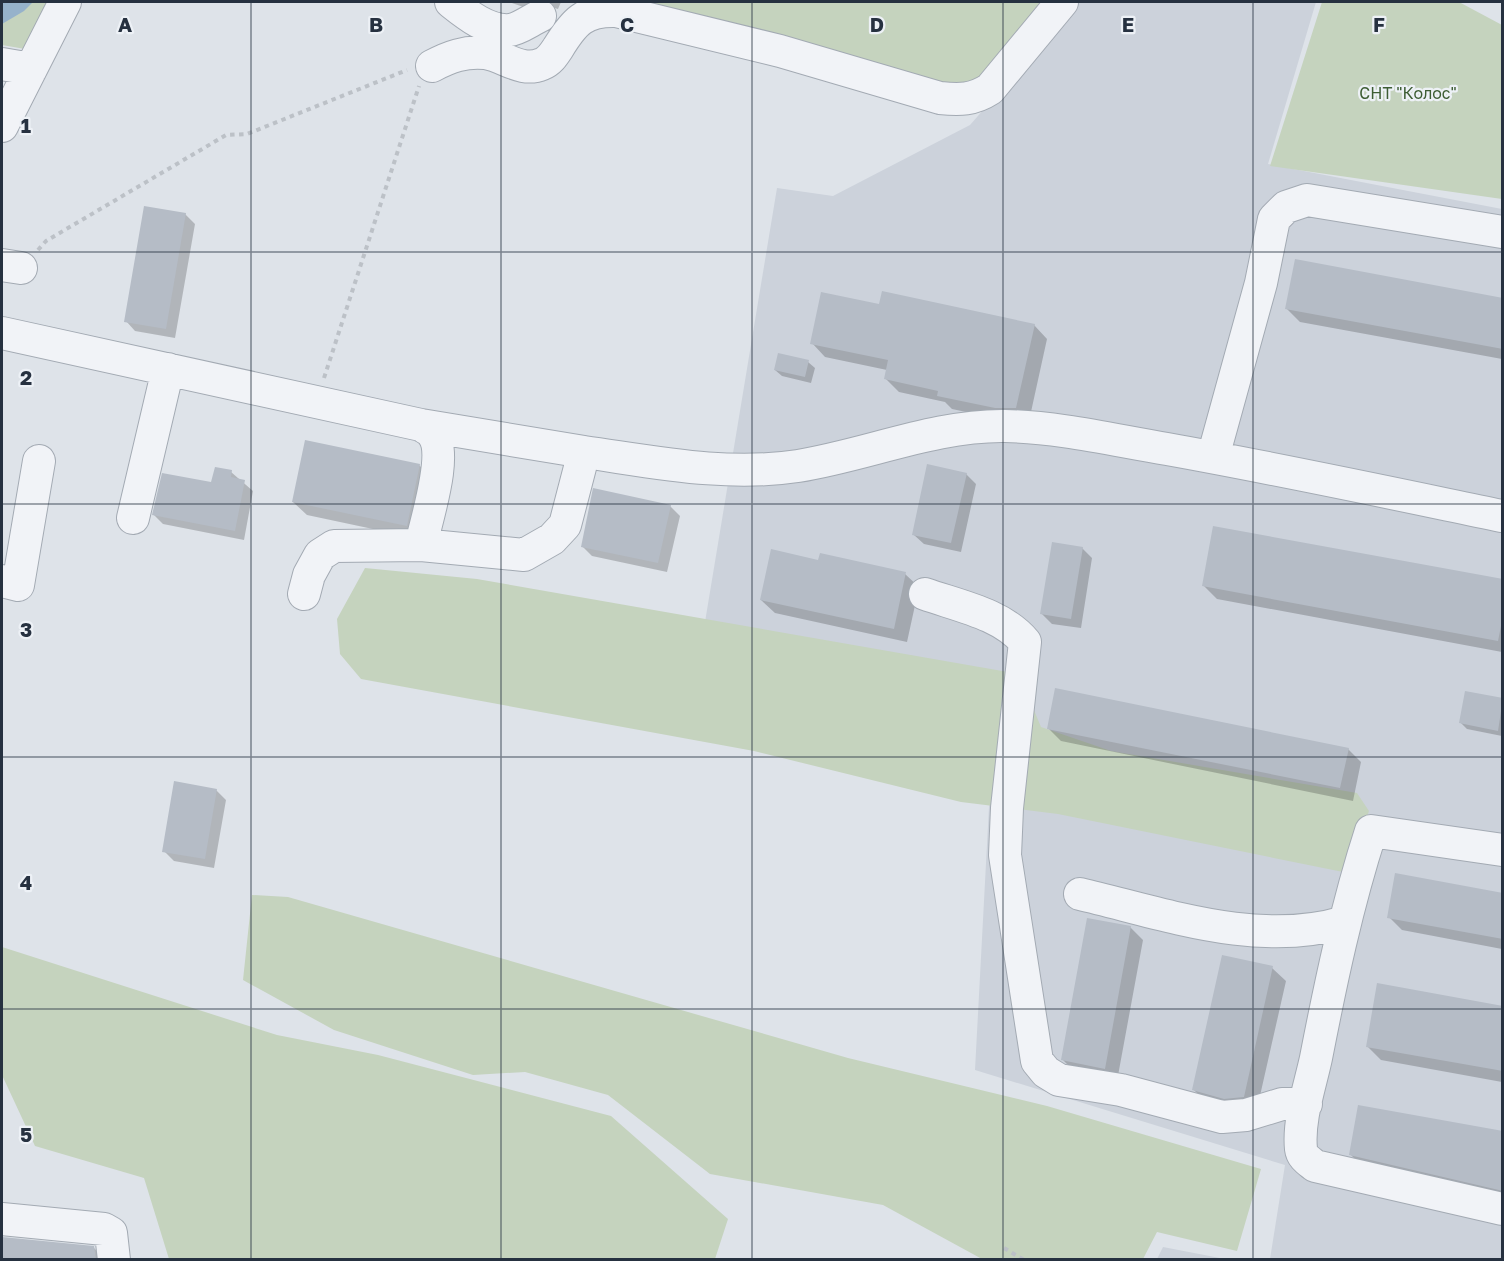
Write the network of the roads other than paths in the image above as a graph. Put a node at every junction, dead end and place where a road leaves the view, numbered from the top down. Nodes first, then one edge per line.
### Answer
1 (65, 2) edge
2 (451, 2) edge
3 (1062, 2) edge
4 (540, 16) dead end
5 (16, 66) edge
6 (432, 66) road end
7 (2, 126) edge
8 (1503, 232) edge
9 (2, 333) edge
10 (168, 369) junction
11 (421, 425) junction
12 (584, 452) junction
13 (1213, 458) junction
14 (39, 461) dead end
15 (1503, 516) edge
16 (133, 518) dead end
17 (421, 544) junction
18 (2, 581) edge
19 (304, 594) dead end
20 (925, 594) dead end
21 (1503, 850) edge
22 (1080, 894) dead end
23 (1345, 922) junction
24 (1306, 1104) junction
25 (1503, 1209) edge
26 (2, 1219) edge
27 (114, 1260) edge

1 - 5 street
2 - 4 street
3 - 6 street
5 - 7 street
8 - 13 street
9 - 10 street
10 - 11 street
10 - 16 street
11 - 12 street
11 - 17 street
12 - 13 street
12 - 17 street
13 - 15 street
14 - 18 street
17 - 19 street
20 - 24 street
21 - 23 street
22 - 23 street
23 - 24 street
24 - 25 street
26 - 27 street

